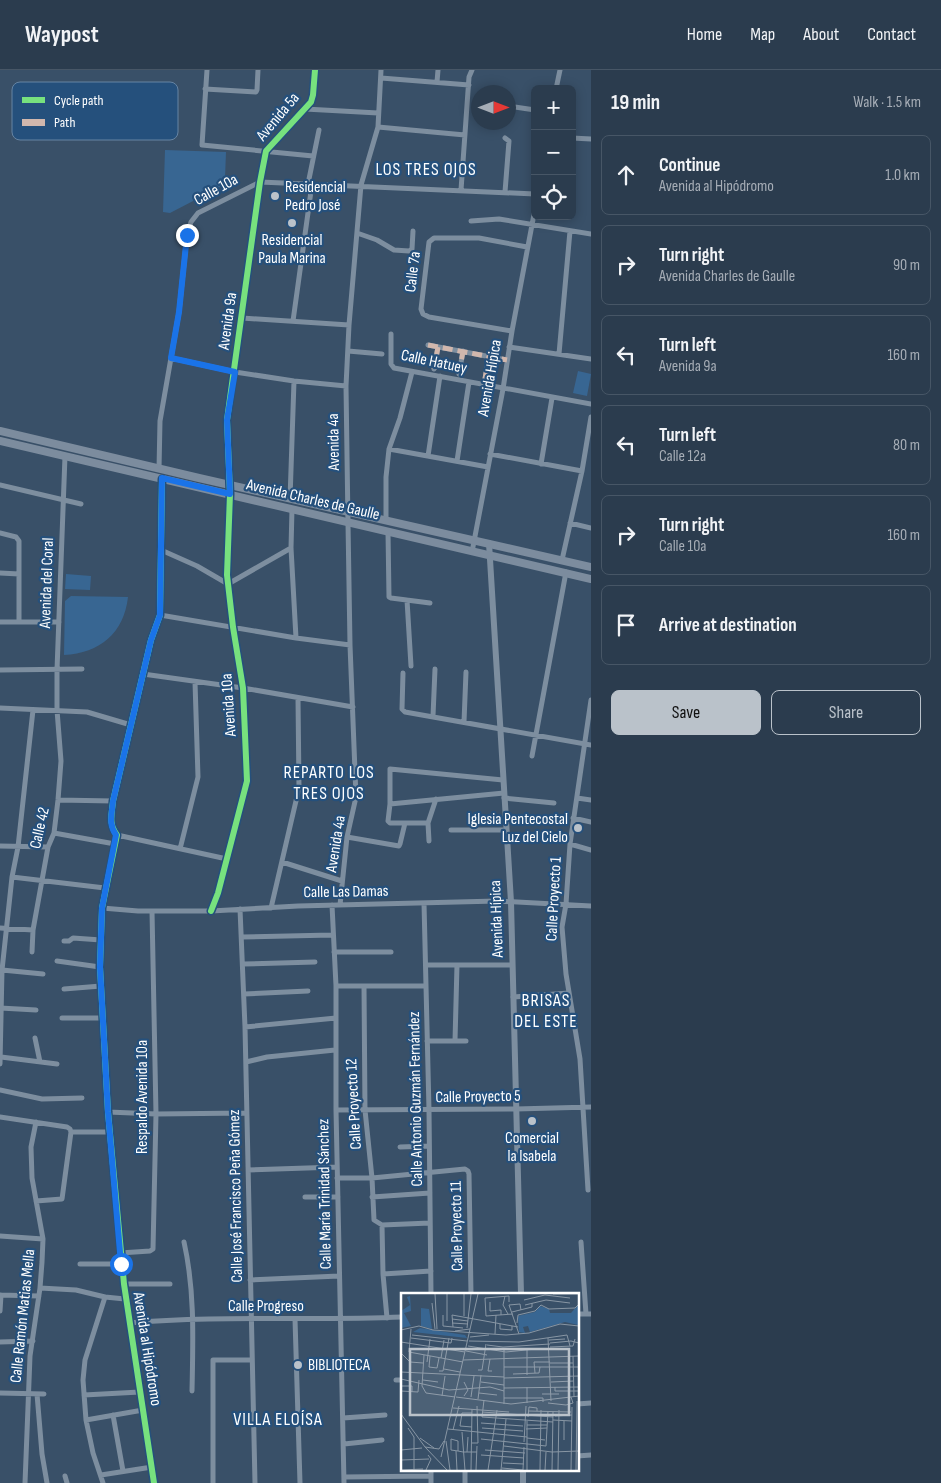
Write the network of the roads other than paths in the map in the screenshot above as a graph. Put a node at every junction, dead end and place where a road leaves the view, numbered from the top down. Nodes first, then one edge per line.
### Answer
1 (207, 70) edge
2 (258, 70) edge
3 (315, 70) edge
4 (382, 70) edge
5 (438, 70) edge
6 (472, 70) edge
7 (560, 70) edge
8 (381, 78) junction
9 (437, 82) junction
10 (469, 85) junction
11 (557, 85) edge
12 (205, 89) junction
13 (516, 107) edge
14 (305, 109) junction
15 (531, 109) edge
16 (378, 113) junction
17 (378, 127) junction
18 (319, 130) dead end
19 (465, 135) junction
20 (505, 138) dead end
21 (576, 138) edge
22 (591, 140) edge
23 (266, 150) junction
24 (313, 156) junction
25 (260, 182) junction
26 (310, 184) junction
27 (361, 185) junction
28 (461, 190) junction
29 (505, 192) junction
30 (531, 194) edge
31 (533, 220) edge
32 (471, 221) dead end
33 (532, 224) junction
34 (413, 231) dead end
35 (570, 231) junction
36 (358, 233) junction
37 (591, 234) edge
38 (527, 247) junction
39 (242, 318) junction
40 (293, 321) junction
41 (349, 325) junction
42 (512, 331) junction
43 (391, 334) dead end
44 (428, 345) dead end
45 (438, 347) junction
46 (509, 347) junction
47 (348, 352) junction
48 (463, 352) junction
49 (382, 354) dead end
50 (559, 354) junction
51 (489, 356) junction
52 (171, 358) junction
53 (591, 359) edge
54 (507, 360) junction
55 (434, 369) dead end
56 (235, 372) junction
57 (412, 372) junction
58 (459, 374) dead end
59 (440, 376) junction
60 (486, 379) dead end
61 (294, 381) junction
62 (469, 382) junction
63 (346, 386) junction
64 (503, 389) junction
65 (552, 398) junction
66 (591, 404) edge
67 (591, 417) edge
68 (0, 431) edge
69 (0, 442) edge
70 (389, 450) junction
71 (490, 454) junction
72 (65, 456) junction
73 (428, 456) junction
74 (457, 461) junction
75 (541, 464) junction
76 (488, 467) junction
77 (159, 469) junction
78 (582, 472) junction
79 (162, 478) junction
80 (0, 485) edge
81 (230, 485) junction
82 (230, 494) junction
83 (290, 499) junction
84 (63, 500) junction
85 (81, 504) dead end
86 (292, 509) junction
87 (348, 512) junction
88 (386, 520) junction
89 (348, 522) junction
90 (570, 523) junction
91 (591, 528) edge
92 (388, 532) junction
93 (0, 533) edge
94 (474, 540) junction
95 (489, 543) junction
96 (291, 548) junction
97 (161, 550) junction
98 (472, 552) junction
99 (490, 555) junction
100 (562, 560) junction
101 (591, 567) edge
102 (566, 572) junction
103 (0, 573) edge
104 (20, 574) junction
105 (591, 579) edge
106 (228, 584) junction
107 (407, 600) junction
108 (430, 602) dead end
109 (160, 615) junction
110 (0, 622) edge
111 (19, 622) junction
112 (59, 622) junction
113 (233, 627) junction
114 (296, 638) junction
115 (350, 645) junction
116 (411, 666) dead end
117 (82, 669) dead end
118 (435, 669) dead end
119 (0, 670) edge
120 (57, 670) junction
121 (466, 672) dead end
122 (403, 673) dead end
123 (143, 674) junction
124 (195, 682) junction
125 (243, 688) junction
126 (298, 698) junction
127 (591, 700) edge
128 (353, 707) junction
129 (0, 708) edge
130 (33, 710) junction
131 (57, 710) junction
132 (433, 716) junction
133 (464, 722) junction
134 (131, 725) junction
135 (500, 729) junction
136 (535, 735) junction
137 (584, 744) junction
138 (591, 745) edge
139 (532, 756) dead end
140 (503, 780) junction
141 (504, 795) junction
142 (577, 798) junction
143 (436, 799) junction
144 (58, 800) junction
145 (591, 800) edge
146 (113, 801) junction
147 (554, 803) dead end
148 (390, 804) junction
149 (573, 818) junction
150 (591, 822) edge
151 (405, 823) junction
152 (428, 823) junction
153 (451, 830) dead end
154 (506, 830) junction
155 (54, 833) junction
156 (116, 835) junction
157 (348, 837) junction
158 (429, 841) dead end
159 (114, 844) junction
160 (570, 844) junction
161 (0, 846) edge
162 (18, 847) junction
163 (48, 847) junction
164 (180, 849) junction
165 (591, 850) edge
166 (227, 859) junction
167 (282, 862) junction
168 (12, 877) junction
169 (42, 879) junction
170 (342, 880) junction
171 (105, 888) junction
172 (511, 902) junction
173 (424, 903) junction
174 (566, 904) junction
175 (332, 905) junction
176 (340, 905) junction
177 (591, 906) edge
178 (102, 908) junction
179 (272, 908) junction
180 (240, 909) junction
181 (152, 911) junction
182 (211, 911) junction
183 (0, 928) edge
184 (7, 928) junction
185 (33, 930) junction
186 (332, 935) junction
187 (242, 937) junction
188 (101, 940) junction
189 (64, 941) dead end
190 (32, 952) dead end
191 (334, 952) junction
192 (391, 952) dead end
193 (57, 961) dead end
194 (315, 962) dead end
195 (243, 964) junction
196 (458, 965) junction
197 (512, 965) junction
198 (426, 966) junction
199 (100, 967) junction
200 (2, 970) junction
201 (43, 974) dead end
202 (101, 986) junction
203 (336, 986) junction
204 (364, 986) junction
205 (426, 986) junction
206 (64, 989) dead end
207 (308, 991) dead end
208 (569, 993) junction
209 (244, 994) junction
210 (513, 996) junction
211 (0, 1008) edge
212 (36, 1010) dead end
213 (62, 1018) dead end
214 (103, 1018) junction
215 (336, 1018) junction
216 (245, 1027) junction
217 (35, 1038) dead end
218 (427, 1041) junction
219 (455, 1041) junction
220 (466, 1041) dead end
221 (335, 1050) junction
222 (1, 1057) edge
223 (40, 1062) junction
224 (246, 1062) junction
225 (0, 1064) edge
226 (57, 1064) dead end
227 (0, 1090) edge
228 (82, 1098) dead end
229 (591, 1107) edge
230 (583, 1108) junction
231 (516, 1109) junction
232 (336, 1110) junction
233 (364, 1110) junction
234 (429, 1110) junction
235 (108, 1112) junction
236 (247, 1113) junction
237 (156, 1114) junction
238 (0, 1117) edge
239 (36, 1122) junction
240 (71, 1130) junction
241 (110, 1132) junction
242 (429, 1146) junction
243 (400, 1147) dead end
244 (337, 1167) junction
245 (248, 1170) junction
246 (430, 1171) junction
247 (337, 1178) junction
248 (372, 1178) junction
249 (588, 1190) dead end
250 (430, 1193) junction
251 (305, 1197) dead end
252 (338, 1197) junction
253 (372, 1197) junction
254 (36, 1201) junction
255 (430, 1223) junction
256 (382, 1225) junction
257 (0, 1236) edge
258 (43, 1239) junction
259 (184, 1242) dead end
260 (581, 1242) dead end
261 (120, 1253) junction
262 (80, 1264) dead end
263 (121, 1264) junction
264 (431, 1271) junction
265 (383, 1274) junction
266 (339, 1276) junction
267 (250, 1280) junction
268 (124, 1284) junction
269 (170, 1284) dead end
270 (40, 1288) junction
271 (431, 1293) edge
272 (471, 1293) edge
273 (521, 1293) edge
274 (0, 1295) edge
275 (39, 1296) junction
276 (105, 1297) junction
277 (126, 1300) junction
278 (0, 1311) edge
279 (589, 1314) edge
280 (401, 1317) edge
281 (341, 1318) junction
282 (387, 1318) junction
283 (193, 1319) junction
284 (251, 1319) junction
285 (295, 1319) junction
286 (129, 1323) junction
287 (33, 1341) junction
288 (0, 1342) edge
289 (252, 1360) junction
290 (396, 1380) dead end
291 (401, 1380) edge
292 (192, 1391) dead end
293 (140, 1392) junction
294 (0, 1393) edge
295 (28, 1393) junction
296 (37, 1394) junction
297 (44, 1394) dead end
298 (84, 1396) junction
299 (591, 1403) edge
300 (578, 1404) edge
301 (143, 1410) junction
302 (385, 1415) dead end
303 (113, 1416) junction
304 (343, 1418) junction
305 (86, 1420) junction
306 (382, 1440) dead end
307 (344, 1444) junction
308 (591, 1455) edge
309 (578, 1456) edge
310 (152, 1467) junction
311 (431, 1470) edge
312 (465, 1470) edge
313 (523, 1470) edge
314 (123, 1471) junction
315 (101, 1475) junction
316 (65, 1476) dead end
317 (431, 1476) junction
318 (344, 1480) edge
319 (25, 1483) edge
320 (47, 1483) edge
321 (67, 1483) edge
322 (103, 1483) edge
323 (154, 1483) edge
324 (213, 1483) edge
325 (255, 1483) edge
326 (300, 1483) edge
327 (431, 1483) edge
328 (465, 1483) edge
329 (523, 1483) edge

1 - 12 street
2 - 12 street
3 - 14 street, Avenida 5a
4 - 8 street, Avenida 4a
5 - 9 street
6 - 10 street
7 - 11 street
8 - 9 street
8 - 16 street, Avenida 4a
9 - 10 street
10 - 19 street
12 - 23 street
13 - 15 street
14 - 16 street
14 - 23 street, Avenida 5a
16 - 17 street, Avenida 4a
17 - 19 street
17 - 27 street, Avenida 4a
18 - 24 street
19 - 28 street
20 - 29 street
21 - 22 street
23 - 24 street
23 - 25 street, Avenida 5a
24 - 26 street
25 - 26 street, Calle 10a
25 - 39 street, Avenida 9a
25 - 52 street, Calle 10a
26 - 27 street, Calle 10a
26 - 40 street
27 - 28 street, Calle 10a
27 - 36 street, Avenida 4a
28 - 29 street, Calle 10a
29 - 30 street, Calle 10a
31 - 33 street, Avenida Hípica
32 - 33 street
33 - 35 street
33 - 38 street, Avenida Hípica
34 - 36 street
35 - 37 street
35 - 50 street
36 - 41 street, Avenida 4a
38 - 42 street, Avenida Hípica
38 - 42 street, Calle 7a
39 - 40 street
39 - 56 street, Avenida 9a
40 - 41 street
41 - 47 street, Avenida 4a
42 - 46 street, Avenida Hípica
43 - 57 street, Calle Hatuey
44 - 45 street
45 - 48 street
45 - 55 street
46 - 50 street
46 - 54 street, Avenida Hípica
47 - 49 street
47 - 63 street, Avenida 4a
48 - 51 street
48 - 58 street
50 - 53 street
51 - 54 street
51 - 60 street
52 - 56 street
52 - 77 street, Calle 10a
54 - 64 street, Avenida Hípica
56 - 61 street
56 - 81 street, Avenida 9a
57 - 59 street, Calle Hatuey
57 - 70 street
59 - 62 street, Calle Hatuey
59 - 73 street
61 - 63 street
61 - 83 street
62 - 64 street, Calle Hatuey
62 - 74 street
63 - 87 street, Avenida 4a
64 - 65 street, Calle Hatuey
64 - 71 street, Avenida Hípica
65 - 66 street, Calle Hatuey
65 - 75 street
67 - 78 street
68 - 77 main road, Avenida Charles de Gaulle
69 - 72 main road, Avenida Charles de Gaulle
70 - 73 street
70 - 88 street
71 - 75 street
71 - 76 street, Avenida Hípica
72 - 79 main road, Avenida Charles de Gaulle
72 - 84 street, Avenida del Coral
73 - 74 street
74 - 76 street
75 - 78 street
76 - 94 street, Avenida Hípica
77 - 81 main road, Avenida Charles de Gaulle
78 - 90 street
79 - 82 main road, Avenida Charles de Gaulle
79 - 97 street, Avenida al Hipódromo
80 - 84 street
81 - 82 street, Avenida 9a
81 - 83 main road, Avenida Charles de Gaulle
82 - 86 main road, Avenida Charles de Gaulle
82 - 106 street, Avenida 10a
83 - 87 main road, Avenida Charles de Gaulle
84 - 85 street
84 - 112 street, Avenida del Coral
86 - 89 main road, Avenida Charles de Gaulle
86 - 96 street
87 - 88 main road, Avenida Charles de Gaulle
87 - 89 street, Avenida 4a
88 - 94 main road, Avenida Charles de Gaulle
89 - 92 main road, Avenida Charles de Gaulle
89 - 115 street, Avenida 4a
90 - 91 street
90 - 100 street
92 - 98 main road, Avenida Charles de Gaulle
92 - 107 street
93 - 104 street
94 - 95 main road, Avenida Charles de Gaulle
94 - 98 street, Avenida Hípica
95 - 99 street, Avenida Hípica
95 - 100 main road, Avenida Charles de Gaulle
96 - 106 street
96 - 114 street
97 - 106 street
97 - 109 street, Avenida al Hipódromo
98 - 99 main road, Avenida Charles de Gaulle
99 - 102 main road, Avenida Charles de Gaulle
99 - 135 street, Avenida Hípica
100 - 101 main road, Avenida Charles de Gaulle
102 - 105 main road, Avenida Charles de Gaulle
102 - 136 street
103 - 104 street
104 - 111 street
106 - 113 street, Avenida 10a
107 - 108 street
107 - 116 street
109 - 113 street
109 - 123 street, Avenida al Hipódromo
110 - 111 street
111 - 112 street
112 - 120 street, Avenida del Coral
113 - 114 street
113 - 125 street, Avenida 10a
114 - 115 street
115 - 128 street, Avenida 4a
117 - 120 street
118 - 132 street
119 - 120 street
120 - 131 street, Avenida del Coral
121 - 133 street
122 - 132 street
123 - 124 street
123 - 134 street, Avenida al Hipódromo
124 - 125 street
124 - 164 street
125 - 126 street
125 - 166 street, Avenida 10a
126 - 128 street
126 - 167 street
127 - 137 street, Calle Proyecto 1
128 - 157 street, Avenida 4a
129 - 130 street
130 - 131 street
130 - 162 street
131 - 134 street
131 - 144 street, Calle 42
132 - 133 street
133 - 135 street
134 - 146 street, Avenida al Hipódromo
135 - 136 street
135 - 140 street, Avenida Hípica
136 - 137 street
136 - 139 street
137 - 138 street
137 - 142 street, Calle Proyecto 1
140 - 141 street, Avenida Hípica
140 - 148 street
141 - 143 street
141 - 147 street
141 - 154 street, Avenida Hípica
142 - 145 street
142 - 149 street, Calle Proyecto 1
143 - 148 street
143 - 152 street
144 - 146 street
144 - 155 street, Calle 42
146 - 156 street, Avenida al Hipódromo
148 - 151 street
149 - 150 street
149 - 160 street, Calle Proyecto 1
151 - 152 street
151 - 157 street
152 - 158 street
153 - 154 street
154 - 172 street, Avenida Hípica
155 - 159 street
155 - 163 street, Calle 42
156 - 159 street, Avenida al Hipódromo
156 - 164 street
157 - 170 street, Avenida 4a
159 - 171 street, Avenida al Hipódromo
160 - 165 street
160 - 174 street, Calle Proyecto 1
161 - 162 street
162 - 163 street
162 - 168 street
163 - 169 street, Calle 42
164 - 166 street
166 - 182 street, Avenida 10a
167 - 170 street
167 - 179 street
168 - 169 street
168 - 184 street
169 - 171 street
169 - 185 street, Calle 42
170 - 176 street, Avenida 4a
171 - 178 street, Avenida al Hipódromo
172 - 173 street, Calle Las Damas
172 - 174 street, Calle Las Damas
172 - 197 street, Avenida Hípica
173 - 176 street, Calle Las Damas
173 - 198 street, Calle Antonio Guzmán Fernández
174 - 177 street, Calle Las Damas
174 - 208 street, Calle Proyecto 1
175 - 176 street, Calle Las Damas
175 - 179 street, Calle Las Damas
175 - 186 street, Calle María Trinidad Sánchez
178 - 181 street, Calle Las Damas
178 - 188 street, Avenida al Hipódromo
179 - 180 street, Calle Las Damas
180 - 182 street, Calle Las Damas
180 - 187 street, Calle José Francisco Peña Gómez
181 - 182 street, Calle Las Damas
181 - 237 street, Respaldo Avenida 10a
183 - 184 street
184 - 185 street
184 - 200 street
185 - 190 street, Calle 42
186 - 187 street
186 - 191 street, Calle María Trinidad Sánchez
187 - 195 street, Calle José Francisco Peña Gómez
188 - 189 street
188 - 199 street, Avenida al Hipódromo
191 - 192 street
191 - 203 street, Calle María Trinidad Sánchez
193 - 199 street
194 - 195 street
195 - 209 street, Calle José Francisco Peña Gómez
196 - 197 street
196 - 198 street
196 - 219 street
197 - 210 street, Avenida Hípica
198 - 205 street, Calle Antonio Guzmán Fernández
199 - 202 street, Avenida al Hipódromo
200 - 201 street
200 - 211 street
202 - 206 street
202 - 214 street, Avenida al Hipódromo
203 - 204 street
203 - 215 street, Calle María Trinidad Sánchez
204 - 205 street
204 - 233 street, Calle Proyecto 12
205 - 218 street, Calle Antonio Guzmán Fernández
207 - 209 street
208 - 210 street
208 - 230 street, Calle Proyecto 1
209 - 216 street, Calle José Francisco Peña Gómez
210 - 231 street, Avenida Hípica
211 - 212 street
211 - 222 street
213 - 214 street
214 - 235 street, Avenida al Hipódromo
215 - 216 street
215 - 221 street, Calle María Trinidad Sánchez
216 - 224 street, Calle José Francisco Peña Gómez
217 - 223 street
218 - 219 street
218 - 234 street, Calle Antonio Guzmán Fernández
219 - 220 street
221 - 224 street
221 - 232 street, Calle María Trinidad Sánchez
222 - 223 street
222 - 225 street
223 - 226 street
224 - 236 street, Calle José Francisco Peña Gómez
227 - 228 street
229 - 230 street, Calle Proyecto 5
230 - 231 street, Calle Proyecto 5
230 - 249 street, Calle Proyecto 1
231 - 234 street, Calle Proyecto 5
231 - 273 street, Avenida Hípica
232 - 233 street, Calle Proyecto 5
232 - 244 street, Calle María Trinidad Sánchez
233 - 234 street, Calle Proyecto 5
233 - 248 street, Calle Proyecto 12
234 - 242 street, Calle Antonio Guzmán Fernández
235 - 237 street
235 - 241 street, Avenida al Hipódromo
236 - 237 street
236 - 245 street, Calle José Francisco Peña Gómez
237 - 261 street, Respaldo Avenida 10a
238 - 239 street
239 - 240 street
239 - 254 street, Calle Ramón Matias Mella
240 - 241 street
240 - 254 street
241 - 261 street, Avenida al Hipódromo
242 - 243 street
242 - 246 street, Calle Antonio Guzmán Fernández
244 - 245 street
244 - 247 street, Calle María Trinidad Sánchez
245 - 267 street, Calle José Francisco Peña Gómez
246 - 248 street, Calle Proyecto 11
246 - 250 street, Calle Antonio Guzmán Fernández
246 - 272 street, Calle Proyecto 11
247 - 248 street, Calle Proyecto 11
247 - 252 street, Calle María Trinidad Sánchez
248 - 253 street, Calle Proyecto 12
250 - 253 street
250 - 255 street, Calle Antonio Guzmán Fernández
251 - 252 street
252 - 266 street, Calle María Trinidad Sánchez
253 - 256 street, Calle Proyecto 12
254 - 258 street, Calle Ramón Matias Mella
255 - 256 street
255 - 264 street, Calle Antonio Guzmán Fernández
256 - 265 street
257 - 258 street
258 - 270 street, Calle Ramón Matias Mella
259 - 283 street
260 - 279 street
261 - 263 street, Avenida al Hipódromo
262 - 263 street
263 - 268 street, Avenida al Hipódromo
264 - 265 street
264 - 271 street, Calle Antonio Guzmán Fernández
265 - 282 street
266 - 267 street
266 - 281 street, Calle María Trinidad Sánchez
267 - 284 street, Calle José Francisco Peña Gómez
268 - 269 street
268 - 277 street, Avenida al Hipódromo
270 - 275 street, Calle Ramón Matias Mella
270 - 276 street
274 - 275 street
274 - 278 street
275 - 287 street, Calle Ramón Matias Mella
276 - 277 street
276 - 298 street
277 - 286 street, Avenida al Hipódromo
280 - 282 street, Calle Progreso
281 - 282 street, Calle Progreso
281 - 285 street, Calle Progreso
281 - 304 street, Calle María Trinidad Sánchez
283 - 284 street, Calle Progreso
283 - 286 street, Calle Progreso
283 - 292 street
284 - 285 street, Calle Progreso
284 - 289 street, Calle José Francisco Peña Gómez
285 - 326 street
286 - 293 street, Avenida al Hipódromo
287 - 288 street
287 - 295 street, Calle Ramón Matias Mella
289 - 324 street
289 - 325 street, Calle José Francisco Peña Gómez
290 - 291 street
293 - 298 street
293 - 301 street, Avenida al Hipódromo
294 - 295 street
295 - 296 street
295 - 319 street, Calle Ramón Matias Mella
296 - 297 street
296 - 320 street
298 - 305 street
299 - 300 street
301 - 303 street
301 - 310 street, Avenida al Hipódromo
302 - 304 street
303 - 305 street
303 - 314 street
304 - 307 street, Calle María Trinidad Sánchez
305 - 315 street
306 - 307 street
307 - 318 street, Calle María Trinidad Sánchez
308 - 309 street
310 - 314 street
310 - 323 street, Avenida al Hipódromo
311 - 317 street
312 - 328 street
313 - 329 street
314 - 315 street
315 - 322 street
316 - 321 street
317 - 318 street
317 - 327 street

